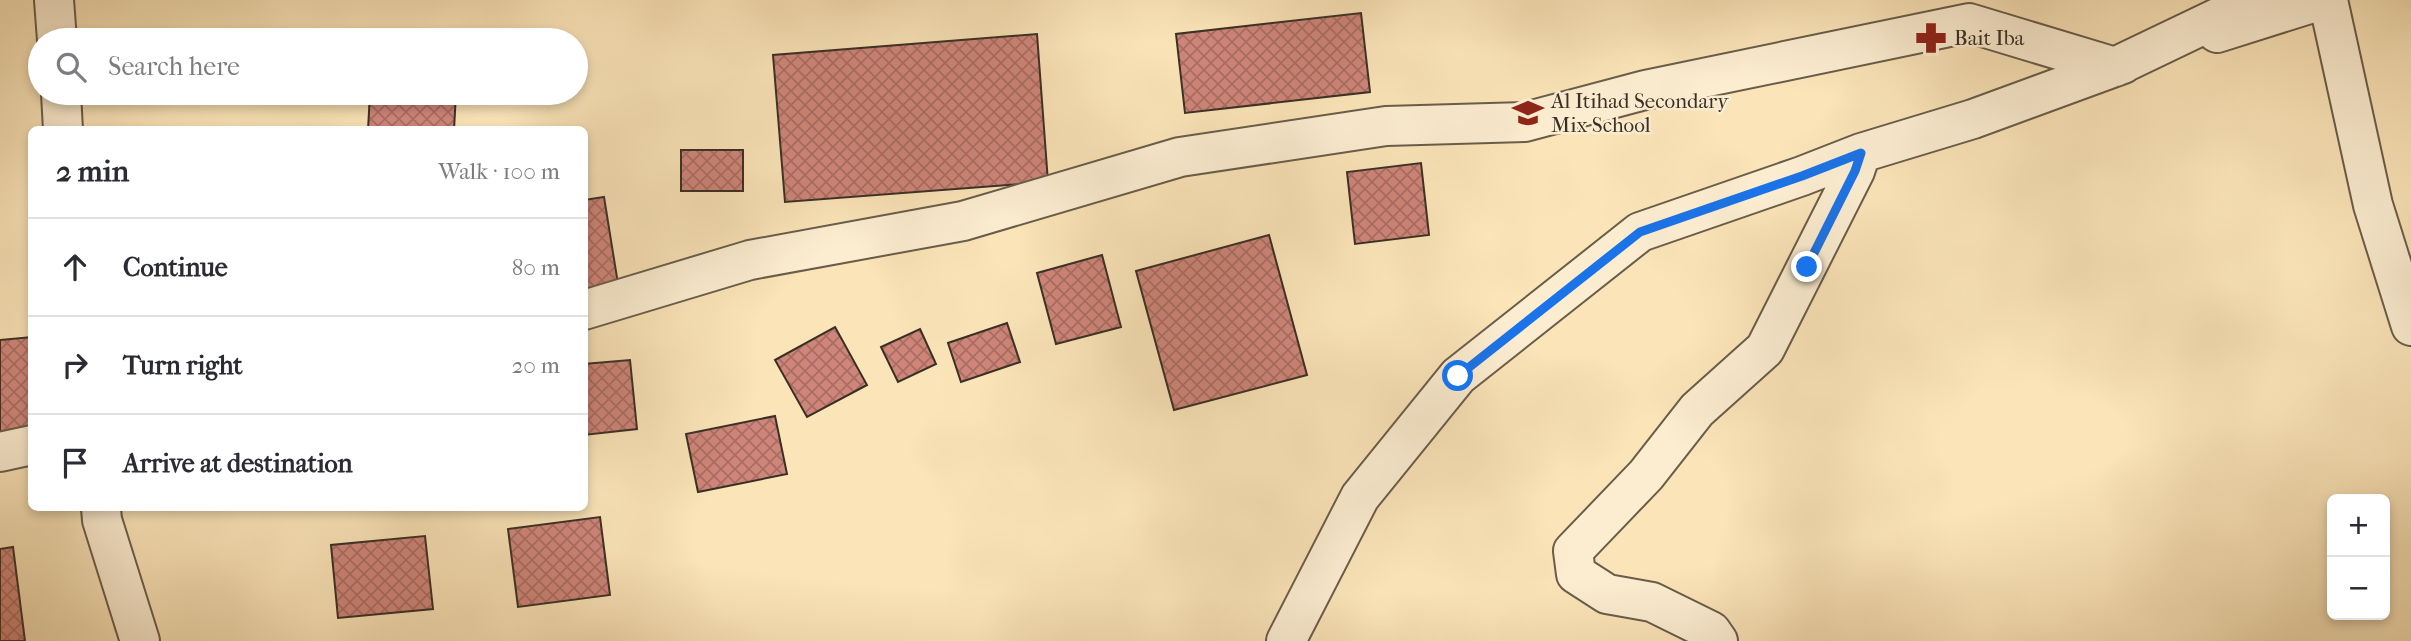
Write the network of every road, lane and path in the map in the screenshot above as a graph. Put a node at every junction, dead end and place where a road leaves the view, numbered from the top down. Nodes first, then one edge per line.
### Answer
1 (54, 0) edge
2 (2244, 0) edge
3 (2322, 0) edge
4 (2328, 0) edge
5 (56, 28) edge
6 (2115, 67) junction
7 (62, 105) edge
8 (63, 126) edge
9 (1861, 153) junction
10 (588, 309) edge
11 (2411, 326) edge
12 (28, 445) edge
13 (0, 452) edge
14 (101, 511) edge
15 (140, 641) edge
16 (1286, 641) edge
17 (1718, 641) edge

1 - 5 street
2 - 6 street
3 - 6 street
4 - 11 street
6 - 9 street
6 - 10 street
7 - 8 street
9 - 16 street
9 - 17 street
12 - 13 street
14 - 15 street

